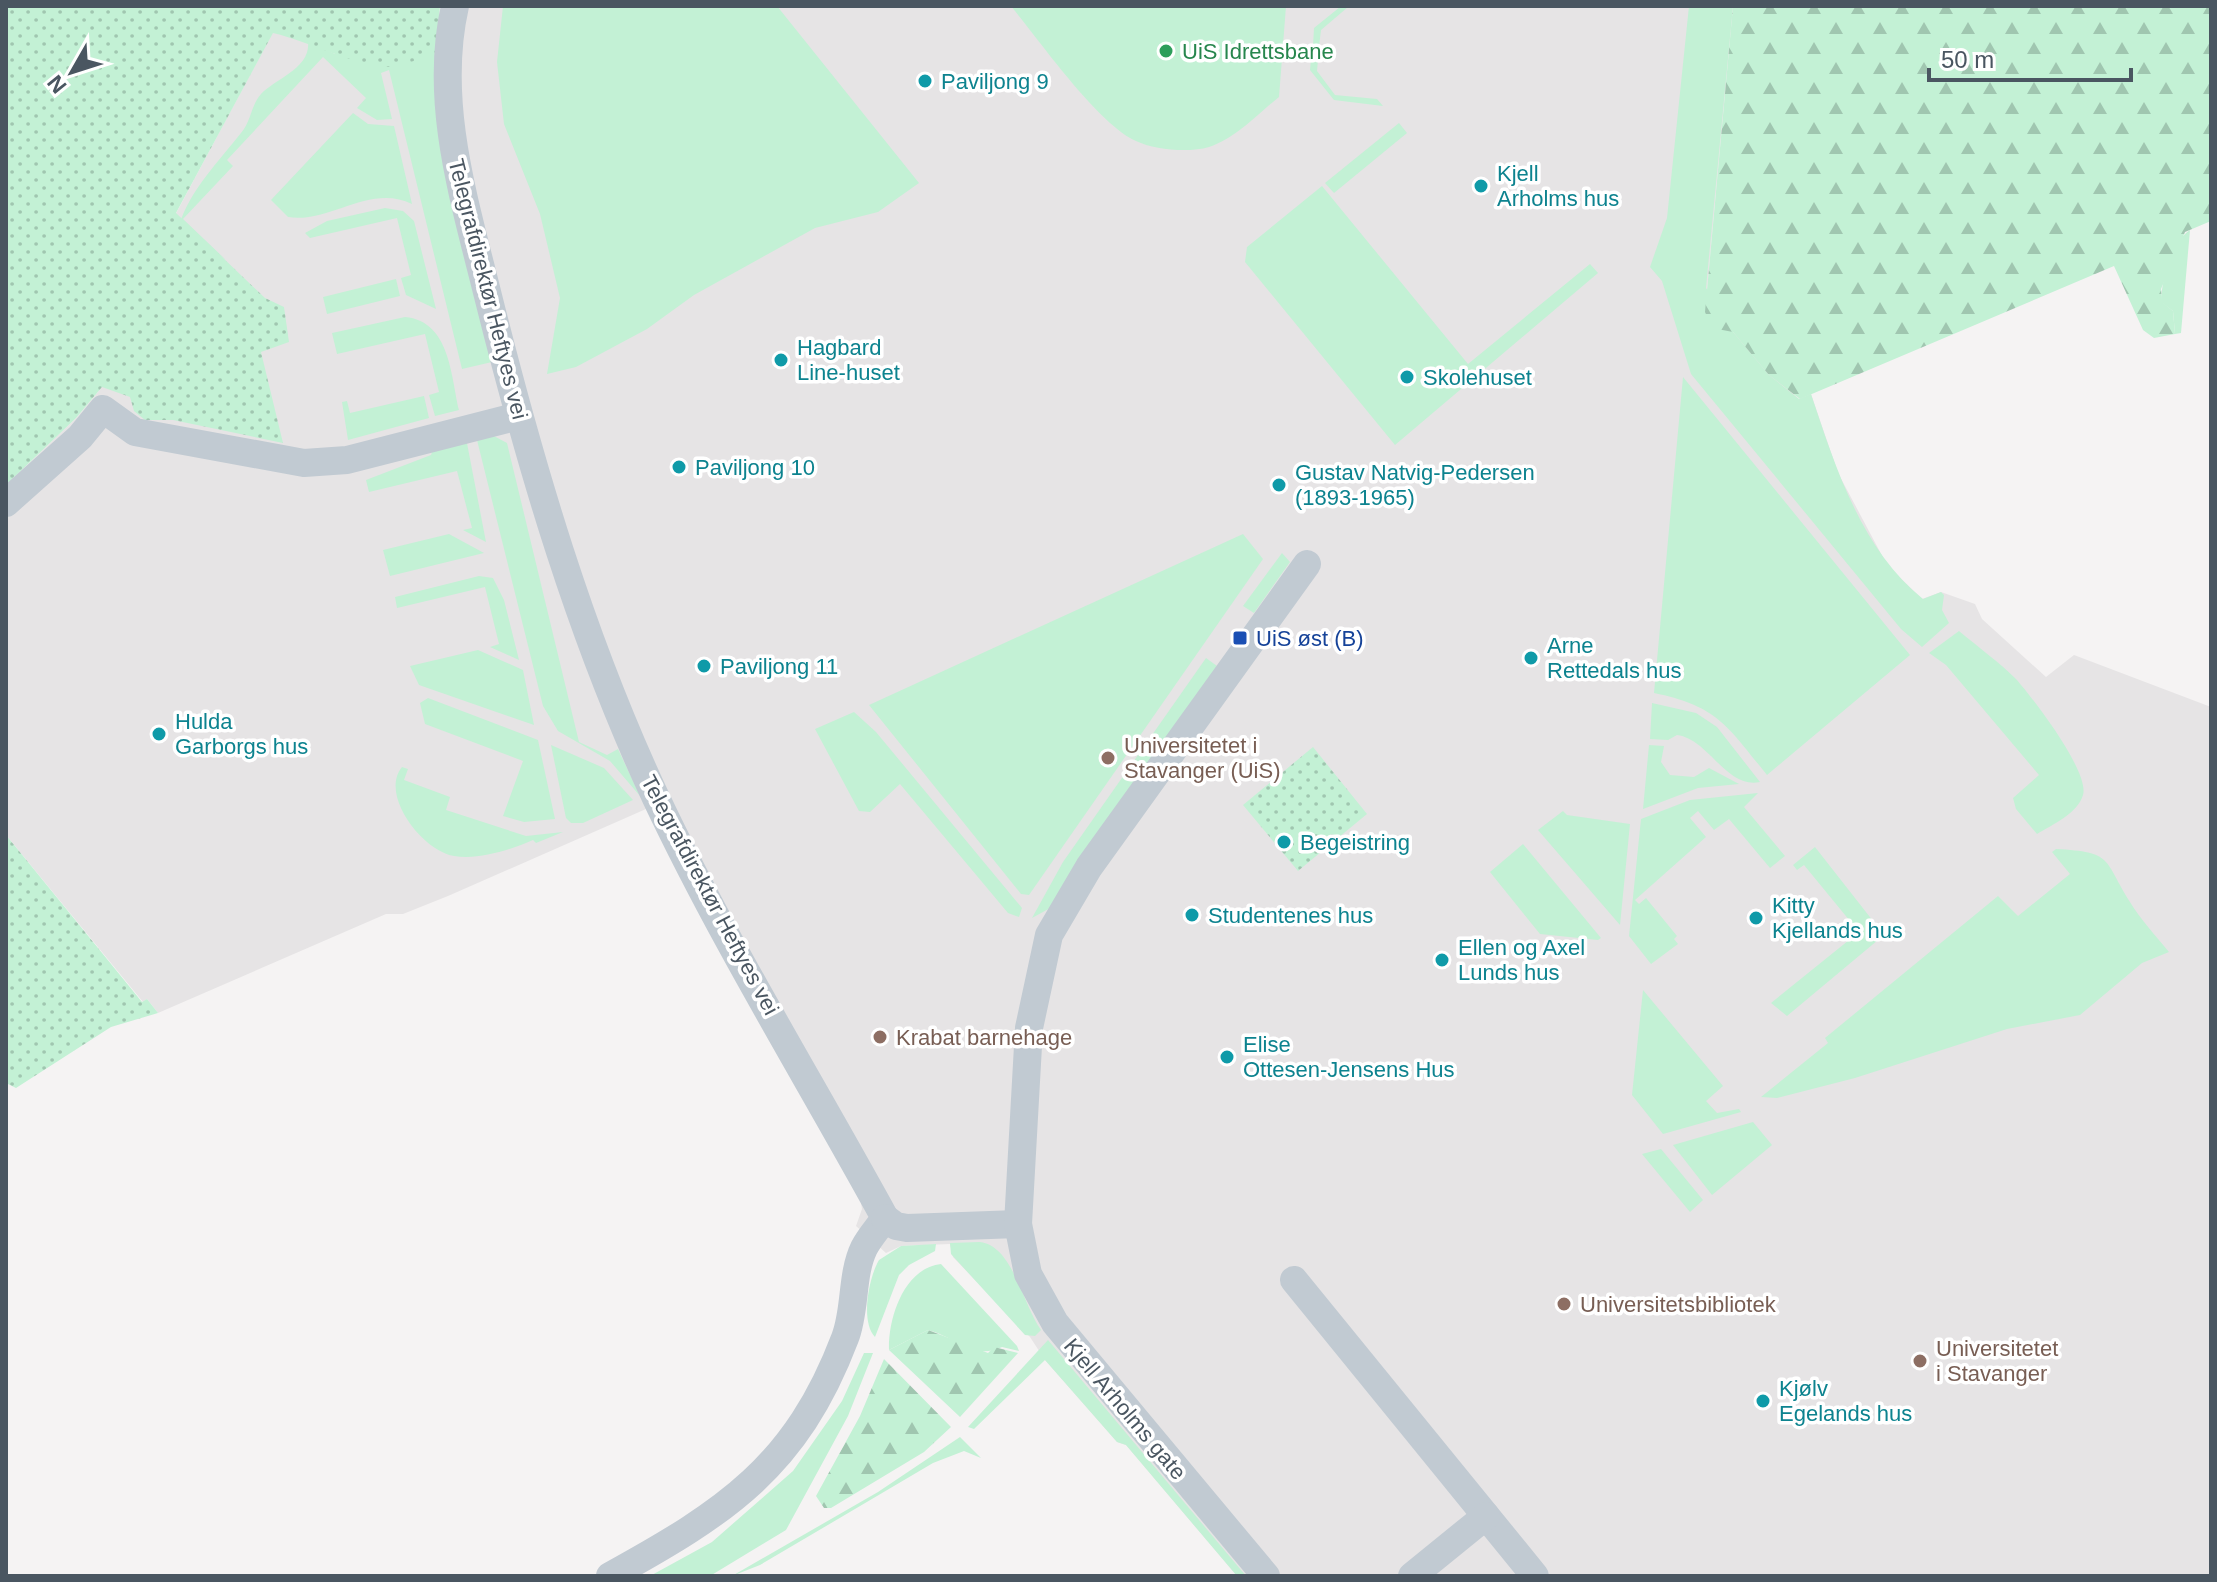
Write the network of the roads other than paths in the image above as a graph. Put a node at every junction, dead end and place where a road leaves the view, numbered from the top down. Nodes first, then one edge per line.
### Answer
1 (455, 6) edge
2 (519, 416) junction
3 (6, 503) edge
4 (1307, 564) dead end
5 (885, 1218) junction
6 (1018, 1224) junction
7 (1294, 1280) dead end
8 (1486, 1516) junction
9 (610, 1576) edge
10 (1266, 1576) edge
11 (1412, 1576) edge
12 (1535, 1576) edge

1 - 2 street, Telegrafdirektør Heftyes vei
2 - 3 street
2 - 5 street, Telegrafdirektør Heftyes vei
4 - 6 street, Kjell Arholms gate
5 - 6 street
5 - 9 street
6 - 10 street, Kjell Arholms gate
7 - 8 street
8 - 11 street
8 - 12 street

